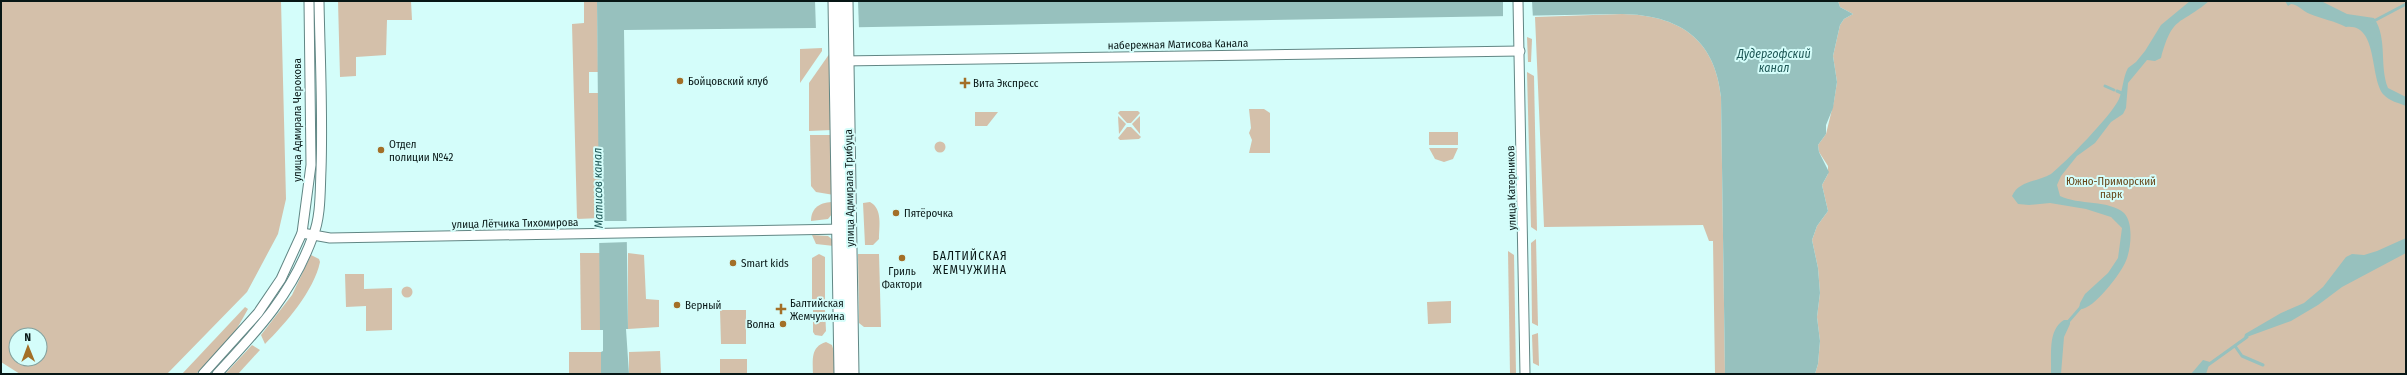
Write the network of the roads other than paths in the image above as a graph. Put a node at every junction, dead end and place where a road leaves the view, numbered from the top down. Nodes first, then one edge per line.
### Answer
1 (309, 1) edge
2 (319, 1) edge
3 (835, 1) edge
4 (846, 1) edge
5 (1518, 1) edge
6 (841, 35) junction
7 (1520, 51) junction
8 (841, 61) junction
9 (844, 229) junction
10 (302, 233) junction
11 (314, 235) junction
12 (203, 374) edge
13 (217, 374) edge
14 (841, 374) edge
15 (852, 374) edge
16 (1525, 374) edge

1 - 10 street, улица Адмирала Черокова
2 - 11 street
3 - 6 street, улица Адмирала Трибуца
4 - 6 street, улица Адмирала Трибуца
5 - 7 street, улица Катерников
6 - 8 street, улица Адмирала Трибуца
7 - 8 street, набережная Матисова Канала
7 - 16 street, улица Катерников
8 - 9 street, улица Адмирала Трибуца
9 - 11 street, улица Лётчика Тихомирова
9 - 14 street, улица Адмирала Трибуца
9 - 15 street, улица Адмирала Трибуца
10 - 11 street, улица Лётчика Тихомирова
10 - 12 street, улица Адмирала Черокова
11 - 13 street

